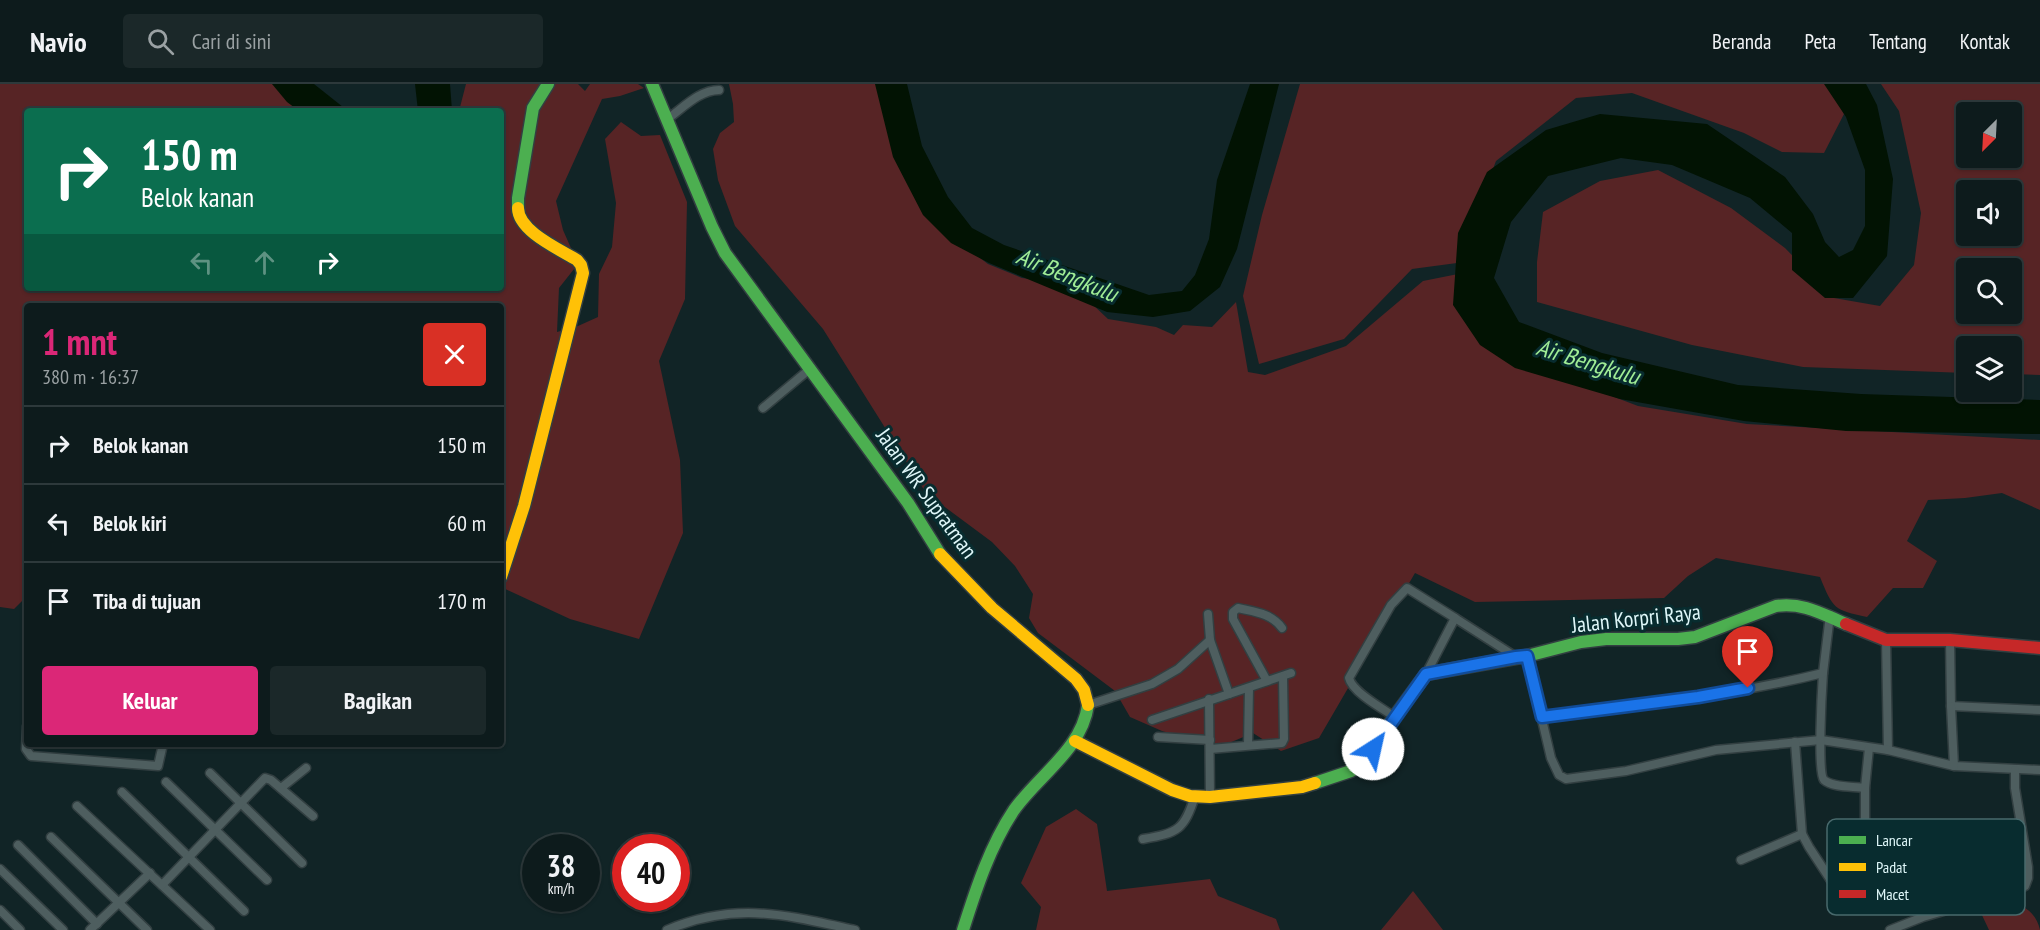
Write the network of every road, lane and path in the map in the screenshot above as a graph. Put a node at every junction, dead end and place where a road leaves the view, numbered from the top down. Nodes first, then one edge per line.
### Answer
1 (548, 84) edge
2 (652, 84) edge
3 (718, 90) dead end
4 (666, 120) junction
5 (811, 368) junction
6 (763, 408) dead end
7 (504, 569) edge
8 (1208, 614) dead end
9 (1830, 615) junction
10 (1455, 618) junction
11 (1282, 628) dead end
12 (1210, 640) junction
13 (1886, 640) junction
14 (1950, 640) junction
15 (2040, 648) edge
16 (1522, 657) junction
17 (1823, 673) junction
18 (1426, 674) junction
19 (1267, 681) junction
20 (1249, 688) junction
21 (1229, 694) junction
22 (1209, 699) junction
23 (1088, 705) junction
24 (1951, 706) junction
25 (2040, 710) edge
26 (1395, 717) junction
27 (1542, 717) junction
28 (1152, 720) dead end
29 (1158, 737) dead end
30 (1821, 740) junction
31 (1075, 741) junction
32 (1795, 742) junction
33 (1210, 745) junction
34 (1248, 745) junction
35 (26, 747) edge
36 (162, 747) edge
37 (1869, 748) junction
38 (1888, 750) junction
39 (1954, 766) junction
40 (306, 768) dead end
41 (2015, 770) junction
42 (2040, 770) edge
43 (210, 773) dead end
44 (165, 782) dead end
45 (281, 788) junction
46 (1865, 788) junction
47 (122, 792) dead end
48 (1195, 796) junction
49 (1210, 797) junction
50 (240, 803) junction
51 (77, 806) dead end
52 (313, 816) dead end
53 (1865, 819) edge
54 (2020, 819) edge
55 (215, 830) junction
56 (1802, 834) junction
57 (51, 837) dead end
58 (1143, 839) dead end
59 (18, 846) dead end
60 (2025, 853) edge
61 (189, 857) junction
62 (1741, 860) dead end
63 (302, 863) dead end
64 (0, 869) edge
65 (150, 873) junction
66 (1827, 874) edge
67 (267, 880) dead end
68 (162, 885) junction
69 (2025, 886) edge
70 (119, 903) junction
71 (0, 910) edge
72 (244, 910) dead end
73 (1930, 915) edge
74 (93, 927) edge
75 (208, 929) edge
76 (20, 930) edge
77 (63, 930) edge
78 (147, 930) edge
79 (667, 930) edge
80 (855, 930) edge
81 (963, 930) edge
82 (1890, 930) edge

1 - 7 main road
2 - 4 main road, Jalan WR Supratman
3 - 4 street
4 - 5 main road, Jalan WR Supratman
5 - 6 street
5 - 23 main road, Jalan WR Supratman
8 - 12 street
9 - 13 main road, Jalan Korpri Raya
9 - 16 main road, Jalan Korpri Raya
9 - 17 street
10 - 16 street
10 - 18 street
10 - 26 street
11 - 19 street
12 - 21 street
12 - 23 street
13 - 14 main road, Jalan Korpri Raya
13 - 38 street
14 - 15 main road, Jalan Korpri Raya
14 - 24 street
16 - 18 main road, Jalan Korpri Raya
16 - 27 street
17 - 27 street
17 - 30 street
18 - 26 main road
19 - 20 street
19 - 34 street
20 - 21 street
20 - 34 street
21 - 22 street
22 - 28 street
22 - 33 street
23 - 31 main road
24 - 25 street
24 - 39 street
26 - 49 main road
27 - 32 street
29 - 33 street
30 - 32 street
30 - 37 street
30 - 46 street
31 - 48 main road
31 - 81 main road
32 - 56 street
33 - 34 street
33 - 49 street
35 - 36 street
37 - 38 street
37 - 46 street
38 - 39 street
39 - 41 street
40 - 45 street
41 - 42 street
41 - 54 street
43 - 50 street
44 - 55 street
45 - 50 street
45 - 52 street
46 - 53 street
47 - 61 street
48 - 49 main road
48 - 58 street
50 - 55 street
50 - 63 street
51 - 65 street
55 - 61 street
55 - 67 street
56 - 62 street
56 - 66 street
57 - 70 street
59 - 74 street
60 - 69 street
61 - 68 street
61 - 72 street
64 - 77 street
65 - 68 street
65 - 70 street
68 - 75 street
70 - 74 street
70 - 78 street
71 - 76 street
73 - 82 street
79 - 80 street

